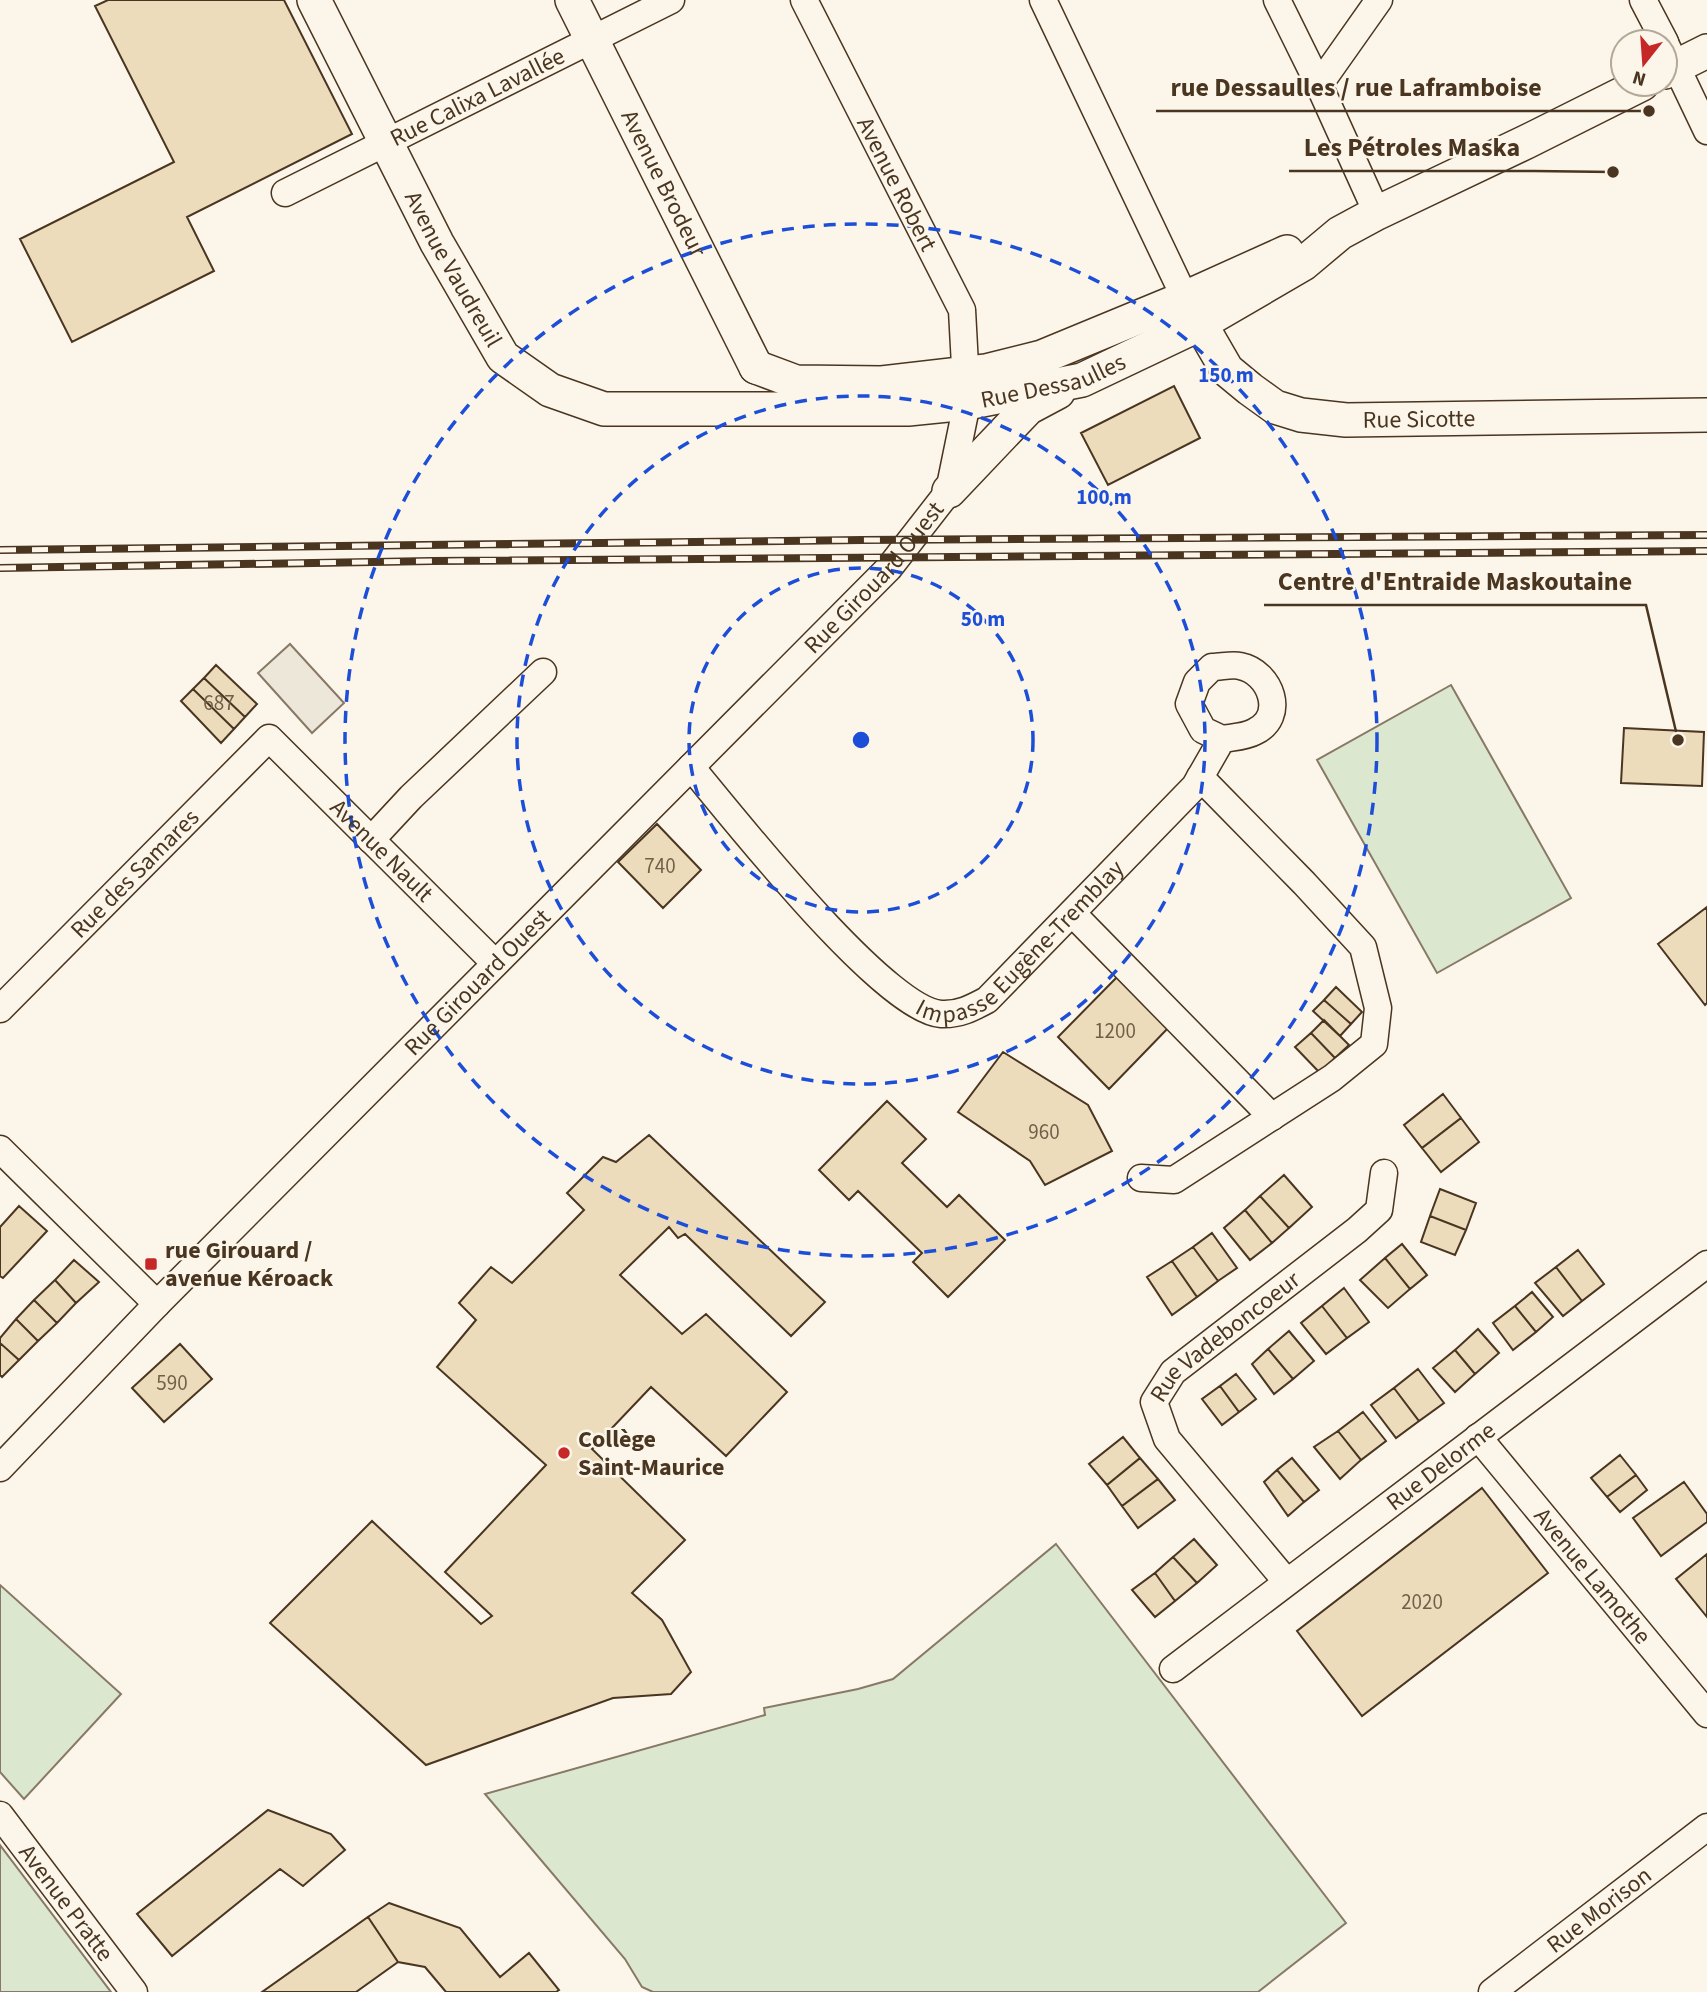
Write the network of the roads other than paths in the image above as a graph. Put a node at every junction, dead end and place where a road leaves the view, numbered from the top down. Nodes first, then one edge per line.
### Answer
1 (314, 0) edge
2 (572, 0) edge
3 (671, 0) edge
4 (804, 0) edge
5 (1043, 0) edge
6 (1277, 0) edge
7 (1379, 0) edge
8 (1643, 0) edge
9 (1656, 28) edge
10 (592, 39) junction
11 (1707, 51) edge
12 (1679, 55) edge
13 (1679, 77) edge
14 (1319, 85) junction
15 (1614, 98) edge
16 (1707, 131) edge
17 (386, 142) junction
18 (285, 193) dead end
19 (1377, 213) junction
20 (1193, 311) junction
21 (756, 367) junction
22 (1082, 380) junction
23 (966, 388) junction
24 (732, 408) junction
25 (1707, 415) edge
26 (949, 492) junction
27 (543, 673) dead end
28 (269, 738) joint
29 (1222, 740) dead end
30 (691, 767) junction
31 (1200, 777) junction
32 (371, 840) junction
33 (1072, 913) junction
34 (495, 963) junction
35 (0, 1009) edge
36 (1272, 1117) junction
37 (0, 1149) edge
38 (1384, 1173) dead end
39 (1141, 1178) dead end
40 (1707, 1264) edge
41 (157, 1304) junction
42 (1478, 1437) junction
43 (0, 1468) edge
44 (1286, 1581) junction
45 (1173, 1669) dead end
46 (1707, 1714) edge
47 (0, 1815) edge
48 (1707, 1827) edge
49 (134, 1992) edge
50 (1492, 1992) edge

1 - 17 main road, Avenue Vaudreuil
2 - 10 main road, Avenue Brodeur
3 - 10 street, Rue Calixa Lavallée
4 - 23 street, Avenue Robert
5 - 20 street
6 - 14 street
7 - 14 street
8 - 9 street
10 - 17 street, Rue Calixa Lavallée
10 - 21 main road, Avenue Brodeur
11 - 12 main road
13 - 16 street
14 - 19 street
15 - 19 main road, Rue Dessaulles
17 - 18 street, Rue Calixa Lavallée
17 - 24 main road, Avenue Vaudreuil
19 - 20 main road, Rue Dessaulles
20 - 22 main road, Rue Dessaulles
20 - 23 main road, Rue Dessaulles
20 - 25 main road, Rue Sicotte
21 - 23 main road, Rue Dessaulles
21 - 24 main road
22 - 23 main road, Rue Dessaulles
22 - 26 main road
23 - 24 main road, Rue Dessaulles
23 - 26 street, Avenue Robert
26 - 30 street, Rue Girouard Ouest
27 - 32 street
28 - 32 street, Avenue Nault
28 - 35 street, Rue des Samares
29 - 31 street, Impasse Eugène-Tremblay
30 - 33 street, Impasse Eugène-Tremblay
30 - 34 street, Rue Girouard Ouest
31 - 33 street, Impasse Eugène-Tremblay
31 - 36 street
32 - 34 street, Avenue Nault
33 - 36 street
34 - 41 street, Rue Girouard Ouest
36 - 39 street
37 - 41 street
38 - 44 street, Rue Vadeboncoeur
40 - 42 street, Rue Delorme
41 - 43 street, Rue Girouard Ouest
42 - 44 street, Rue Delorme
42 - 46 street, Avenue Lamothe
44 - 45 street, Rue Delorme
47 - 49 street, Avenue Pratte
48 - 50 street, Rue Morison

